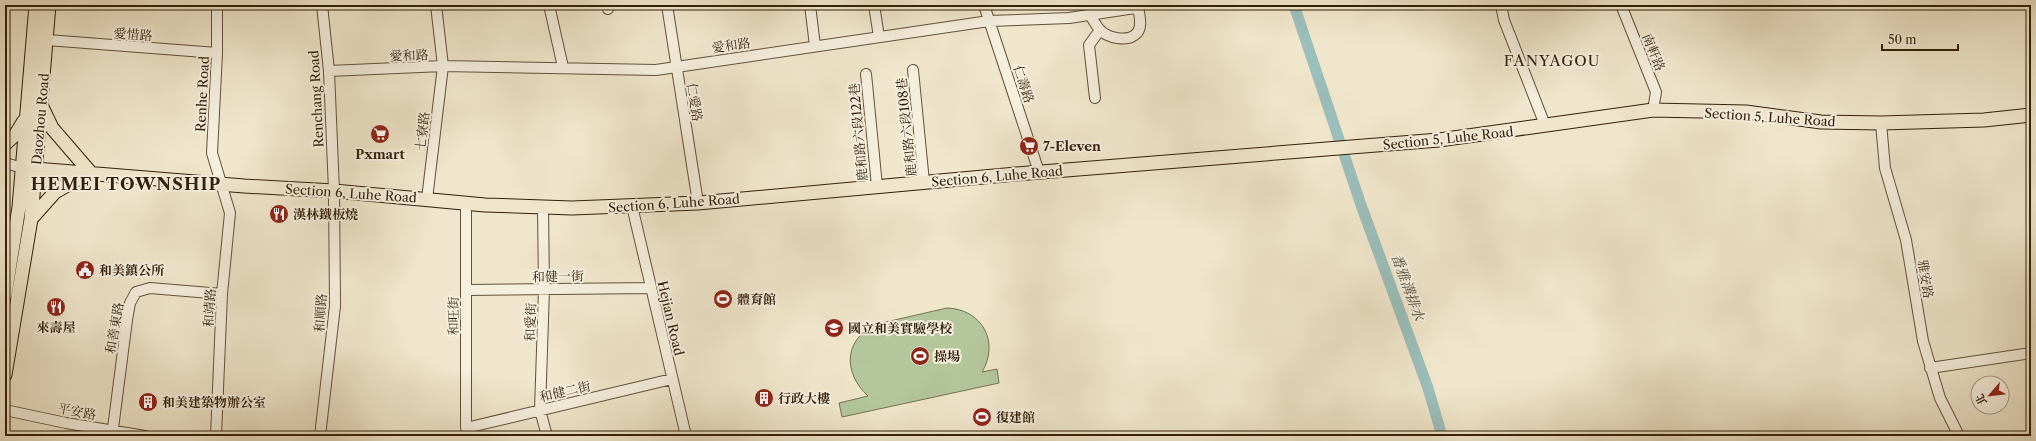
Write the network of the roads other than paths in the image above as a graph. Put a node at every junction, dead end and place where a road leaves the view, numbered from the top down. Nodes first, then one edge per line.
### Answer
1 (36, 5) edge
2 (49, 5) edge
3 (217, 5) edge
4 (322, 5) edge
5 (436, 5) edge
6 (549, 5) edge
7 (667, 5) edge
8 (810, 5) edge
9 (874, 5) edge
10 (984, 5) edge
11 (1501, 5) edge
12 (1621, 5) edge
13 (1133, 7) edge
14 (1090, 16) junction
15 (989, 21) junction
16 (1100, 30) junction
17 (879, 37) junction
18 (47, 40) junction
19 (815, 46) junction
20 (217, 53) junction
21 (443, 66) junction
22 (676, 66) junction
23 (564, 67) junction
24 (913, 70) dead end
25 (329, 71) junction
26 (866, 74) dead end
27 (1095, 98) dead end
28 (41, 107) junction
29 (1653, 110) junction
30 (2031, 115) edge
31 (25, 117) junction
32 (1881, 123) junction
33 (1546, 125) junction
34 (5, 144) edge
35 (1343, 148) joint
36 (5, 163) edge
37 (29, 168) junction
38 (90, 172) junction
39 (1039, 172) junction
40 (924, 182) junction
41 (221, 183) junction
42 (876, 186) junction
43 (334, 191) junction
44 (428, 199) junction
45 (466, 203) junction
46 (698, 203) junction
47 (632, 206) junction
48 (542, 207) junction
49 (31, 219) junction
50 (651, 288) junction
51 (544, 289) junction
52 (466, 290) junction
53 (222, 294) junction
54 (5, 295) edge
55 (2031, 353) edge
56 (1930, 368) junction
57 (5, 375) edge
58 (672, 379) junction
59 (5, 410) edge
60 (540, 410) junction
61 (466, 428) joint
62 (112, 433) edge
63 (145, 436) edge
64 (216, 436) edge
65 (320, 436) edge
66 (547, 436) edge
67 (686, 436) edge
68 (1959, 436) edge

1 - 31 main road, Daozhou Road
2 - 18 main road, Daozhou Road
3 - 20 street, Renhe Road
4 - 25 street, Renchang Road
5 - 21 street, 七寮路
6 - 23 street
7 - 22 street, 仁愛路
8 - 19 street
9 - 17 street
10 - 15 street, 仁壽路
11 - 33 street
12 - 29 street, 南軒路
13 - 14 street, 愛和路
13 - 16 street
14 - 15 street, 愛和路
14 - 16 street
15 - 17 street, 愛和路
15 - 39 street, 仁壽路
16 - 27 street
17 - 19 street, 愛和路
18 - 20 street, 愛惜路
18 - 28 main road, Daozhou Road
19 - 22 street, 愛和路
20 - 41 street, Renhe Road
21 - 23 street, 愛和路
21 - 25 street, 愛和路
21 - 44 street, 七寮路
22 - 23 street, 愛和路
22 - 46 street, 仁愛路
24 - 40 street, 鹿和路六段108巷
25 - 43 street, Renchang Road
26 - 42 street, 鹿和路六段122巷
28 - 37 main road, Daozhou Road
28 - 38 main road
29 - 32 main road, Section 5, Luhe Road
29 - 33 main road, Section 5, Luhe Road
30 - 32 main road, Section 5, Luhe Road
31 - 34 main road
31 - 37 main road, Daozhou Road
32 - 56 street, 雅安路
33 - 35 main road, Section 5, Luhe Road
35 - 39 main road, Section 6, Luhe Road
36 - 37 street, Section 6, Luhe Road
37 - 38 main road, Section 6, Luhe Road
37 - 49 main road, Daozhou Road
37 - 54 main road, Daozhou Road
38 - 41 main road, Section 6, Luhe Road
38 - 49 main road
39 - 40 main road, Section 6, Luhe Road
40 - 42 main road, Section 6, Luhe Road
41 - 43 main road, Section 6, Luhe Road
41 - 53 street, 和靖路
42 - 46 main road, Section 6, Luhe Road
43 - 44 main road, Section 6, Luhe Road
43 - 65 street, 和順路
44 - 45 main road, Section 6, Luhe Road
45 - 48 main road, Section 6, Luhe Road
45 - 52 street, 和旺街
46 - 47 main road, Section 6, Luhe Road
47 - 48 main road, Section 6, Luhe Road
47 - 50 street, Hejian Road
48 - 51 street, 和愛街
49 - 57 main road, Daozhou Road
50 - 51 street, 和健一街
50 - 58 street, Hejian Road
51 - 52 street, 和健一街
51 - 60 street, 和愛街
52 - 61 street, 和旺街
53 - 62 street, 和善東路
53 - 64 street, 和靖路
55 - 56 street
56 - 68 street, 雅安路
58 - 60 street, 和健二街
58 - 67 street, Hejian Road
59 - 62 street, 平安路
60 - 61 street, 和健二街
60 - 66 street, 和愛街
62 - 63 street, 平安路

